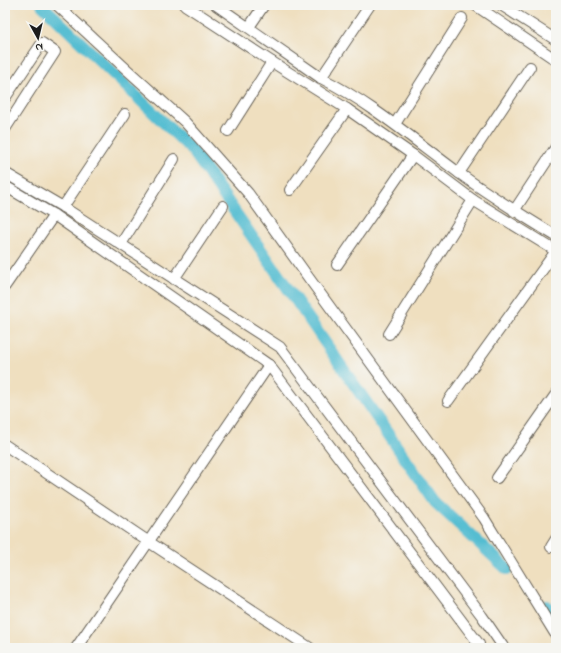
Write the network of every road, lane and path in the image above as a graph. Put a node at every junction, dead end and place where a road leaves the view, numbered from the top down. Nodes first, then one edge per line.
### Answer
1 (57, 5) edge
2 (185, 5) edge
3 (216, 5) edge
4 (264, 5) edge
5 (370, 5) edge
6 (475, 5) edge
7 (501, 5) edge
8 (462, 18) dead end
9 (249, 27) junction
10 (556, 40) edge
11 (556, 60) edge
12 (272, 62) junction
13 (530, 67) dead end
14 (321, 78) junction
15 (5, 98) edge
16 (347, 109) junction
17 (125, 114) dead end
18 (395, 124) junction
19 (5, 129) edge
20 (228, 132) dead end
21 (556, 147) edge
22 (413, 155) junction
23 (174, 159) dead end
24 (5, 173) edge
25 (459, 173) junction
26 (5, 186) edge
27 (290, 190) dead end
28 (473, 200) junction
29 (63, 206) junction
30 (223, 206) dead end
31 (514, 211) junction
32 (54, 215) junction
33 (556, 236) edge
34 (121, 244) junction
35 (556, 251) edge
36 (337, 265) dead end
37 (174, 279) junction
38 (5, 286) edge
39 (388, 334) dead end
40 (269, 365) junction
41 (556, 394) edge
42 (448, 402) dead end
43 (5, 445) edge
44 (497, 478) dead end
45 (149, 542) junction
46 (556, 635) edge
47 (479, 646) edge
48 (76, 648) edge
49 (310, 648) edge
50 (504, 648) edge

1 - 46 street
2 - 12 street
3 - 9 street
4 - 9 street
5 - 14 street
6 - 11 street
7 - 10 street
8 - 18 street
9 - 14 street
12 - 16 street
12 - 20 street
13 - 25 street
14 - 18 street
15 - 19 street
16 - 22 street
16 - 27 street
17 - 29 street
18 - 25 street
21 - 31 street
22 - 28 street
22 - 36 street
23 - 34 street
24 - 29 street
25 - 31 street
26 - 32 street
28 - 35 street
28 - 39 street
29 - 34 street
30 - 37 street
31 - 33 street
32 - 38 street
32 - 40 street
34 - 37 street
35 - 42 street
37 - 50 street
40 - 45 street
40 - 47 street
41 - 44 street
43 - 45 street
45 - 48 street
45 - 49 street

